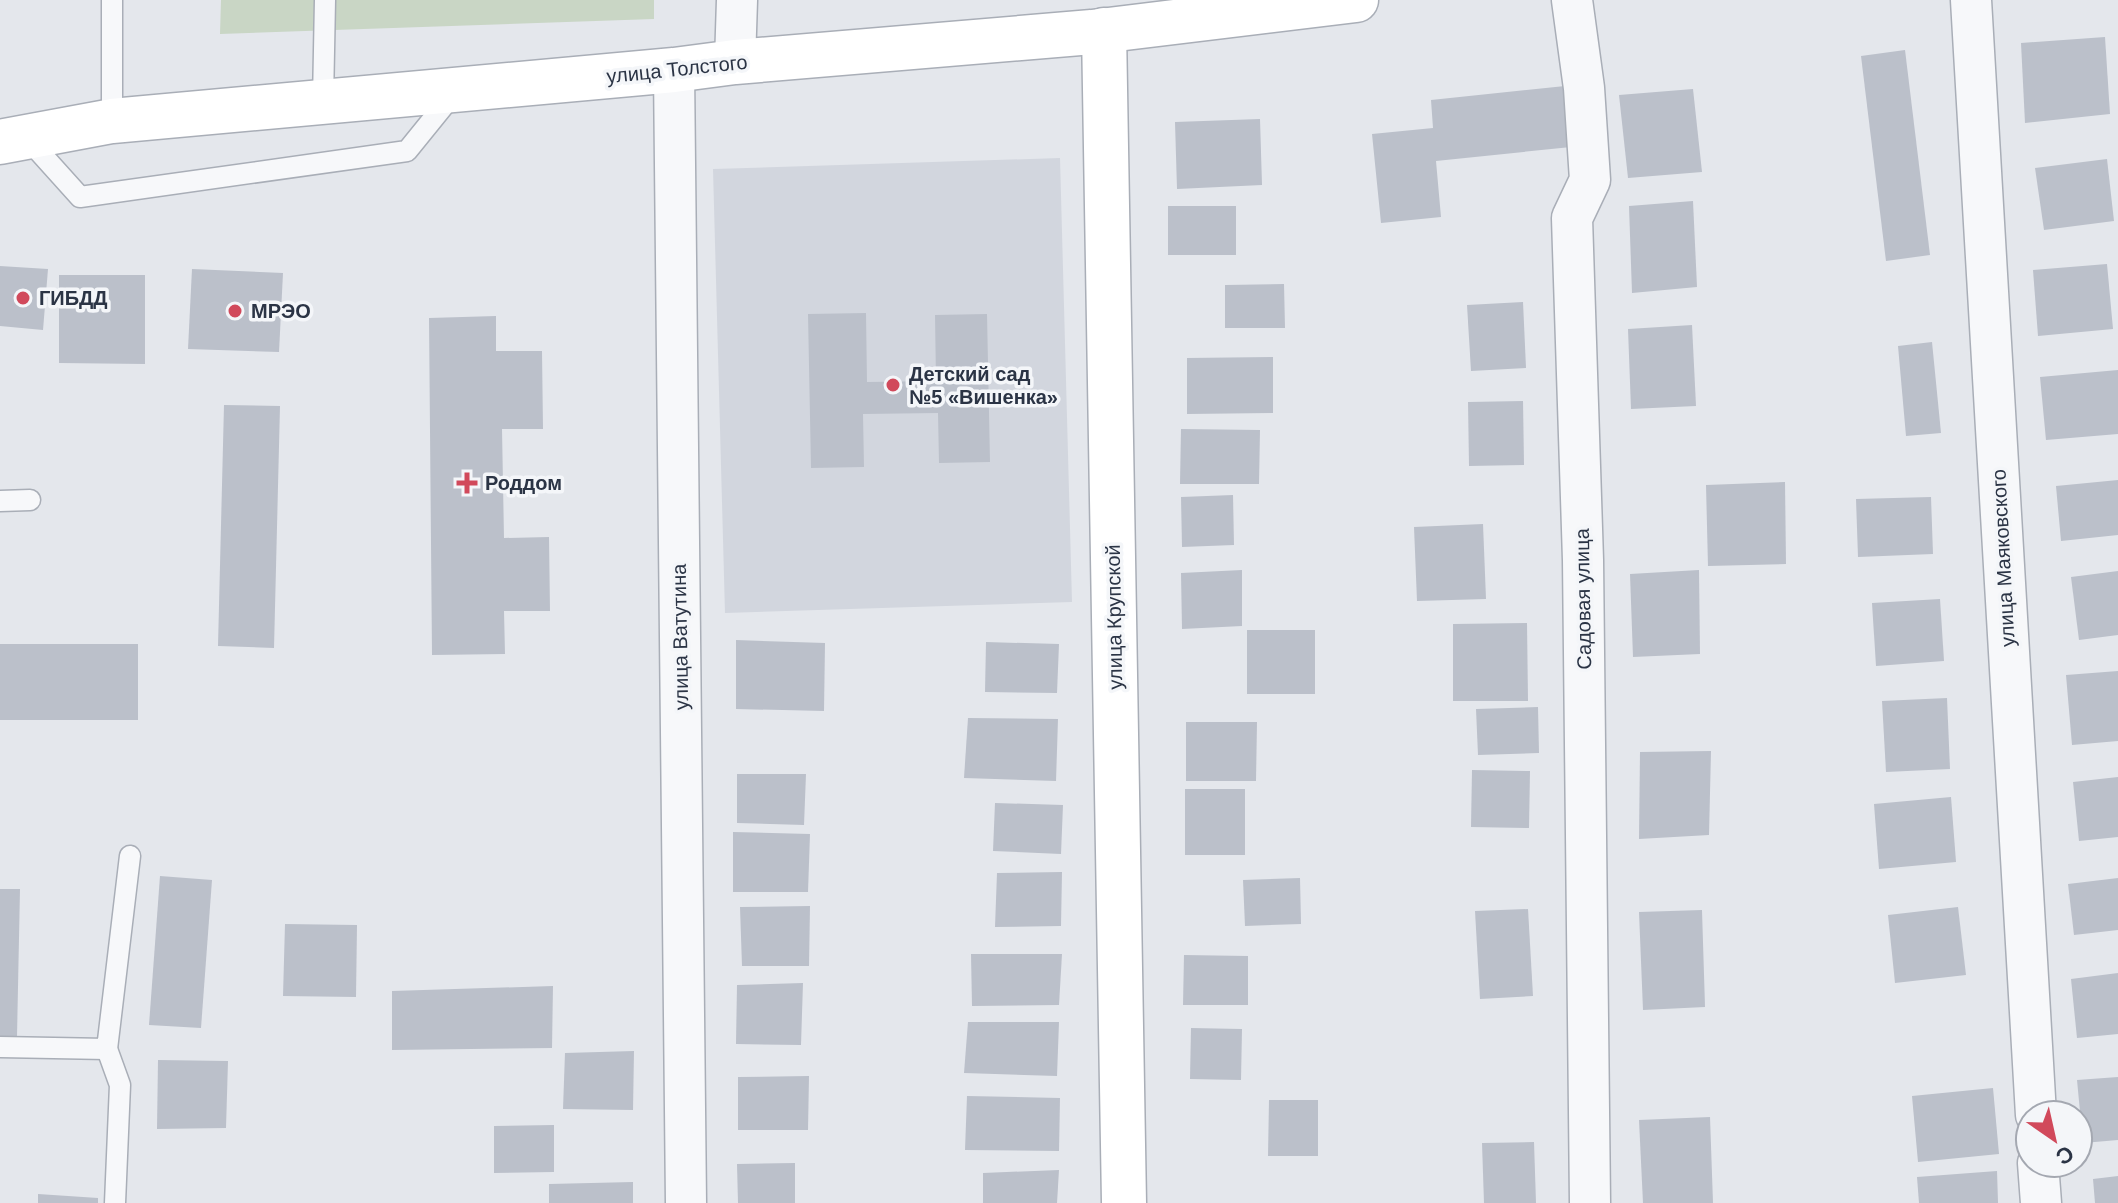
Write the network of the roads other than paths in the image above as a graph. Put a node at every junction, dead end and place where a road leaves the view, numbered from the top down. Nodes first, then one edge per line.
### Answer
1 (112, 0) edge
2 (325, 0) edge
3 (737, 0) edge
4 (1356, 0) edge
5 (1572, 0) edge
6 (1971, 0) edge
7 (1097, 21) edge
8 (735, 62) junction
9 (674, 70) junction
10 (456, 90) junction
11 (323, 101) junction
12 (112, 121) junction
13 (13, 140) edge
14 (30, 500) dead end
15 (0, 501) edge
16 (130, 856) dead end
17 (0, 1047) edge
18 (107, 1049) junction
19 (2035, 1099) edge
20 (2039, 1179) edge
21 (115, 1203) edge
22 (686, 1203) edge
23 (1124, 1203) edge
24 (1590, 1203) edge
25 (2041, 1203) edge

1 - 12 lane
2 - 11 lane
3 - 8 street
4 - 7 main road, улица Толстого
5 - 24 street, Садовая улица
6 - 19 street, улица Маяковского
7 - 8 main road, улица Толстого
7 - 23 main road, улица Крупской
8 - 9 main road, улица Толстого
9 - 10 main road, улица Толстого
9 - 22 street, улица Ватутина
10 - 11 main road, улица Толстого
10 - 13 lane
11 - 12 main road, улица Толстого
12 - 13 main road, улица Толстого
14 - 15 lane
16 - 18 lane
17 - 18 lane
18 - 21 lane
20 - 25 street

